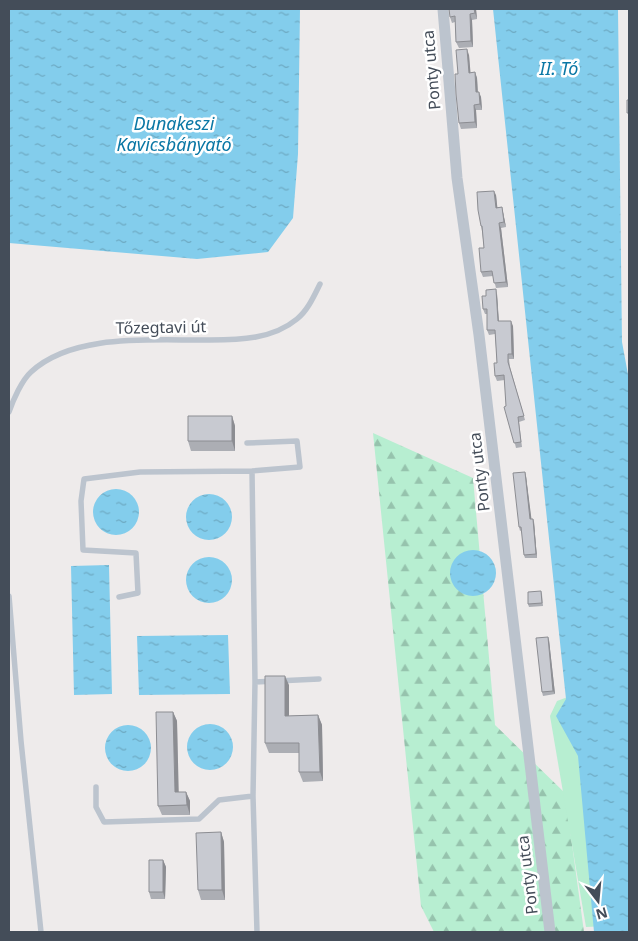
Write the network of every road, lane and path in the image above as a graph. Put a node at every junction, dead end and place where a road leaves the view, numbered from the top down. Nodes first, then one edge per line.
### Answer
1 (443, 9) edge
2 (320, 284) dead end
3 (9, 412) edge
4 (247, 443) dead end
5 (252, 471) junction
6 (9, 596) edge
7 (118, 597) dead end
8 (319, 679) dead end
9 (255, 682) junction
10 (96, 788) dead end
11 (253, 796) junction
12 (41, 932) edge
13 (257, 932) edge
14 (550, 932) edge

1 - 14 street, Ponty utca
2 - 3 lane, Tőzegtavi út
4 - 5 lane
5 - 7 lane
5 - 9 lane
6 - 12 lane
8 - 9 lane
9 - 11 lane
10 - 11 lane
11 - 13 lane

